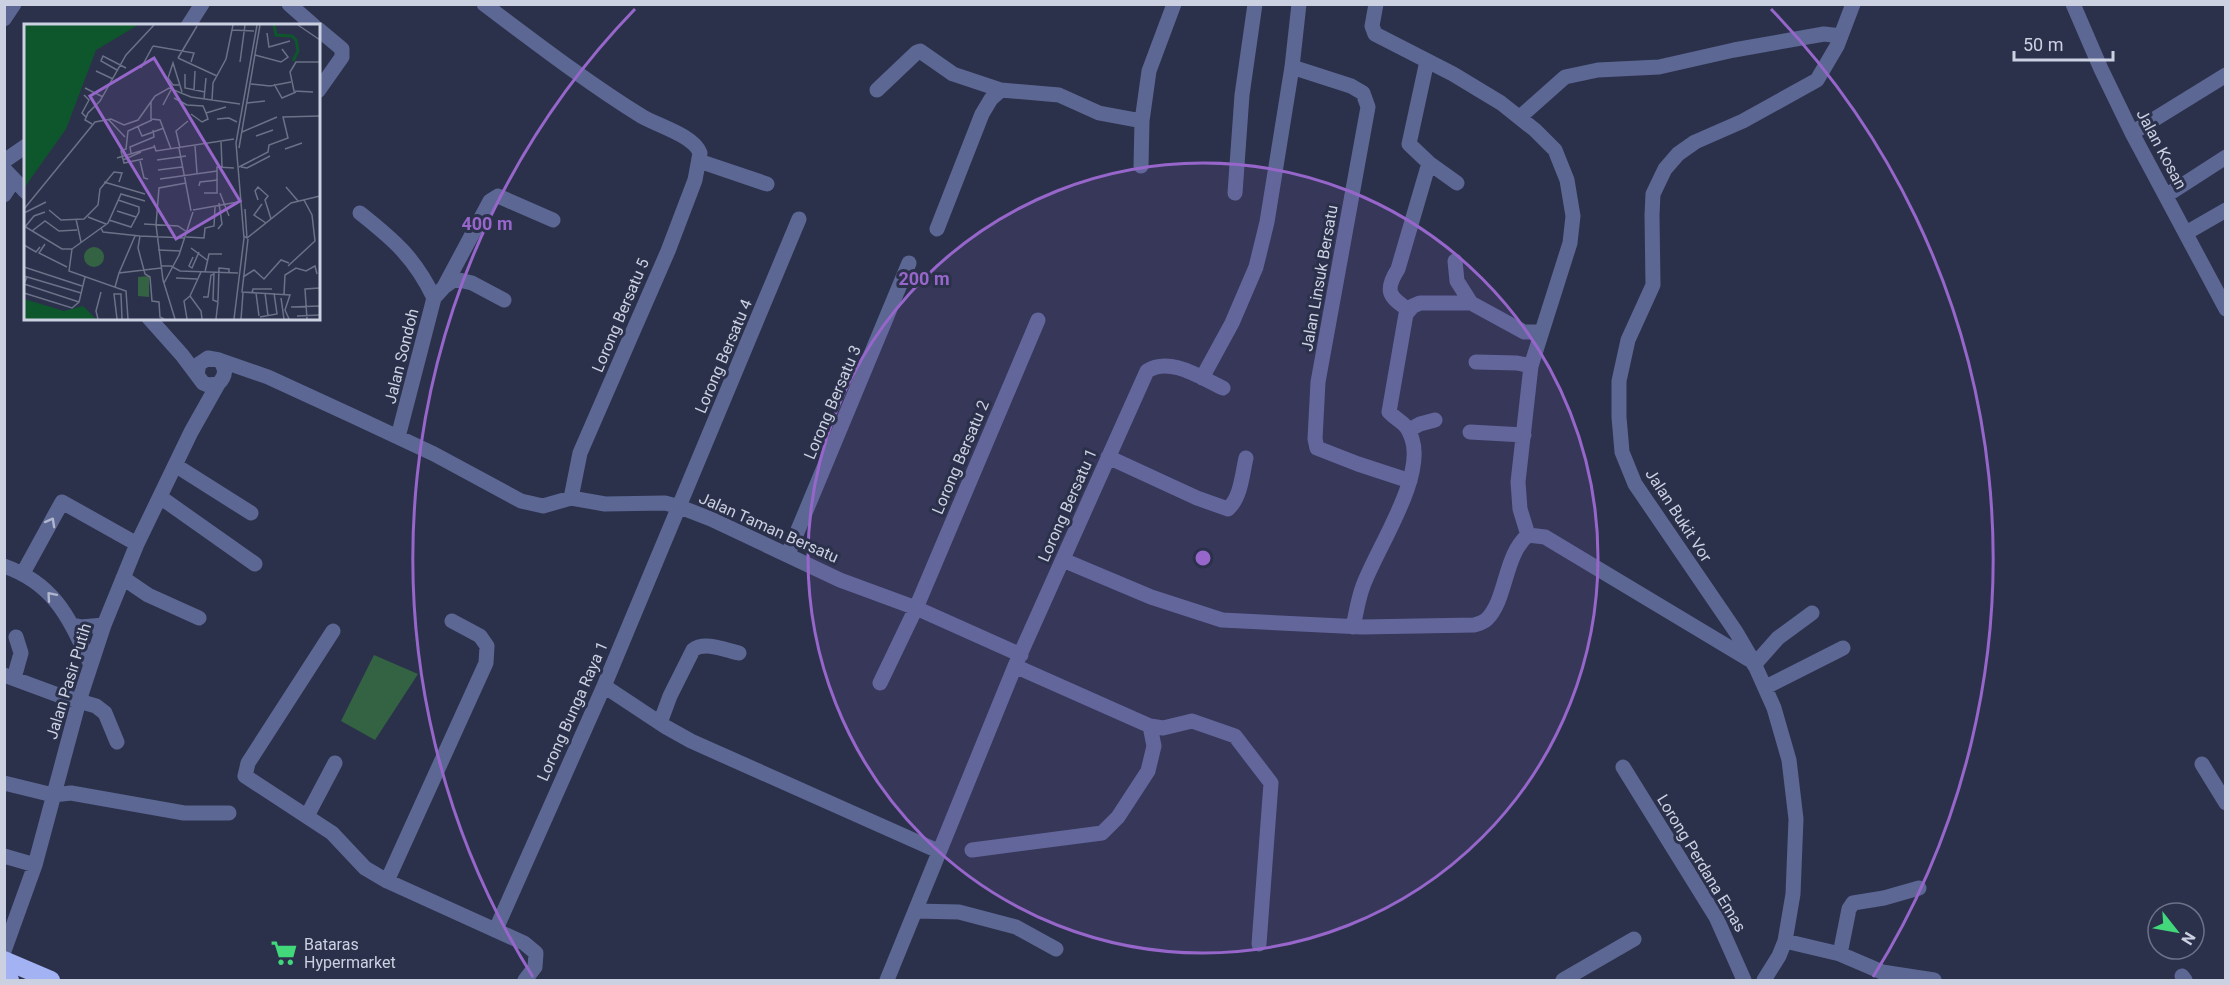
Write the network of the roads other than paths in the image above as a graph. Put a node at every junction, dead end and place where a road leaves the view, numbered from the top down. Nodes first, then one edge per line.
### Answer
1 (14, 4) edge
2 (202, 4) edge
3 (289, 4) edge
4 (484, 4) edge
5 (1174, 4) edge
6 (1255, 4) edge
7 (1299, 4) edge
8 (1377, 4) edge
9 (1853, 4) edge
10 (2073, 4) edge
11 (4, 19) edge
12 (189, 24) edge
13 (312, 24) edge
14 (320, 31) edge
15 (1841, 36) junction
16 (1427, 61) junction
17 (1292, 67) junction
18 (2226, 75) edge
19 (320, 88) edge
20 (877, 90) dead end
21 (1000, 90) junction
22 (1520, 117) junction
23 (1142, 121) junction
24 (2132, 133) junction
25 (24, 147) edge
26 (698, 154) junction
27 (2226, 157) edge
28 (4, 161) edge
29 (1429, 163) junction
30 (1141, 166) dead end
31 (9, 175) edge
32 (1457, 183) dead end
33 (767, 184) dead end
34 (24, 190) edge
35 (1235, 193) dead end
36 (4, 195) edge
37 (2167, 195) junction
38 (2226, 210) edge
39 (360, 213) dead end
40 (800, 219) dead end
41 (553, 220) dead end
42 (937, 229) dead end
43 (2186, 233) junction
44 (1455, 261) dead end
45 (909, 263) dead end
46 (439, 292) junction
47 (504, 300) dead end
48 (2224, 301) edge
49 (1471, 303) junction
50 (1409, 310) junction
51 (151, 320) edge
52 (1038, 320) dead end
53 (161, 330) junction
54 (1541, 332) junction
55 (214, 359) junction
56 (1476, 362) dead end
57 (1531, 366) junction
58 (199, 377) junction
59 (268, 377) junction
60 (1202, 378) junction
61 (220, 382) junction
62 (1223, 388) dead end
63 (1435, 420) dead end
64 (1409, 430) junction
65 (191, 432) junction
66 (1470, 432) dead end
67 (1524, 435) junction
68 (398, 437) junction
69 (1108, 457) junction
70 (1246, 458) dead end
71 (175, 465) junction
72 (1410, 481) junction
73 (160, 497) junction
74 (571, 498) junction
75 (680, 507) junction
76 (250, 513) dead end
77 (1528, 536) junction
78 (137, 544) junction
79 (788, 554) junction
80 (1063, 560) junction
81 (255, 564) dead end
82 (4, 567) edge
83 (23, 573) junction
84 (123, 578) junction
85 (916, 608) junction
86 (1812, 613) dead end
87 (199, 618) dead end
88 (452, 621) dead end
89 (104, 625) junction
90 (73, 626) junction
91 (1353, 627) junction
92 (333, 631) dead end
93 (16, 637) dead end
94 (1843, 648) dead end
95 (739, 653) dead end
96 (1018, 660) junction
97 (90, 663) junction
98 (1754, 663) junction
99 (9, 676) edge
100 (880, 683) dead end
101 (604, 686) junction
102 (1766, 687) junction
103 (79, 701) junction
104 (660, 723) junction
105 (1150, 726) junction
106 (117, 742) dead end
107 (335, 763) dead end
108 (2202, 764) dead end
109 (1623, 767) dead end
110 (4, 783) edge
111 (53, 795) junction
112 (2226, 803) edge
113 (229, 813) dead end
114 (307, 816) junction
115 (972, 850) dead end
116 (938, 851) junction
117 (4, 856) edge
118 (35, 865) junction
119 (387, 880) junction
120 (1919, 888) dead end
121 (915, 911) junction
122 (496, 928) junction
123 (1634, 939) dead end
124 (1785, 940) junction
125 (1259, 944) dead end
126 (1056, 949) dead end
127 (4, 951) edge
128 (1840, 954) junction
129 (4, 960) edge
130 (4, 966) edge
131 (10, 981) edge
132 (51, 981) edge
133 (525, 981) edge
134 (887, 981) edge
135 (1563, 981) edge
136 (1744, 981) edge
137 (1764, 981) edge
138 (1934, 981) edge

1 - 11 street
2 - 12 street
3 - 13 street
4 - 26 street
5 - 23 street
6 - 35 street
7 - 17 street
8 - 16 street
9 - 15 street, Jalan Bukit Vor
10 - 24 street, Jalan Kosan
14 - 19 street
15 - 22 street
15 - 98 street, Jalan Bukit Vor
16 - 22 street
16 - 29 street
17 - 60 street
17 - 72 street, Jalan Linsuk Bersatu
18 - 24 street
20 - 21 street
21 - 23 street
21 - 42 street
22 - 54 street
23 - 30 street
24 - 37 street, Jalan Kosan
25 - 28 street
26 - 33 street
26 - 74 street, Lorong Bersatu 5
27 - 37 street
29 - 32 street
29 - 50 street
31 - 34 street
31 - 36 street
37 - 43 street, Jalan Kosan
38 - 43 street
39 - 46 street
40 - 75 street, Lorong Bersatu 4
41 - 46 street, Jalan Sondoh
43 - 48 street, Jalan Kosan
44 - 49 street
45 - 79 street, Lorong Bersatu 3
46 - 47 street
46 - 68 street, Jalan Sondoh
49 - 50 street
49 - 54 street
50 - 64 street
51 - 53 street
52 - 85 street, Lorong Bersatu 2
53 - 55 street, Jalan Taman Bersatu
53 - 58 street
54 - 57 street
55 - 58 street
55 - 59 street, Jalan Taman Bersatu
55 - 61 street
56 - 57 street
57 - 67 street
58 - 61 street
58 - 65 street, Jalan Pasir Putih
59 - 61 street, Jalan Taman Bersatu
59 - 68 street, Jalan Taman Bersatu
60 - 62 street
60 - 69 street, Lorong Bersatu 1
61 - 65 street, Jalan Pasir Putih
63 - 64 street
64 - 72 street
65 - 71 street, Jalan Pasir Putih
66 - 67 street
67 - 77 street
68 - 74 street, Jalan Taman Bersatu
69 - 70 street
69 - 80 street, Lorong Bersatu 1
71 - 73 street, Jalan Pasir Putih
71 - 76 street
72 - 91 street
73 - 78 street, Jalan Pasir Putih
73 - 81 street
74 - 75 street, Jalan Taman Bersatu
75 - 79 street, Jalan Taman Bersatu
75 - 101 street, Lorong Bunga Raya 1
77 - 91 street
77 - 98 street
83 -> 78 street
78 - 84 street, Jalan Pasir Putih
79 - 85 street, Jalan Taman Bersatu
80 - 91 street
80 - 96 street, Lorong Bersatu 1
82 - 83 street
90 -> 83 street
84 - 87 street
84 - 89 street, Jalan Pasir Putih
85 - 96 street, Jalan Taman Bersatu
85 - 100 street, Lorong Bersatu 2
86 - 98 street
88 - 119 street
89 - 90 street
89 - 97 street, Jalan Pasir Putih
90 - 97 street
92 - 114 street
93 - 99 street
94 - 102 street
95 - 104 street
96 - 105 street, Jalan Taman Bersatu
96 - 116 street, Lorong Bersatu 1
97 - 103 street, Jalan Pasir Putih
98 - 102 street, Jalan Bukit Vor
99 - 103 street
101 - 104 street
101 - 122 street, Lorong Bunga Raya 1
102 - 124 street, Jalan Bukit Vor
103 - 106 street
103 - 111 street, Jalan Pasir Putih
104 - 116 street
105 - 115 street
105 - 125 street
107 - 114 street
108 - 112 street
109 - 136 street, Lorong Perdana Emas
110 - 111 street
111 - 113 street
111 - 118 street, Jalan Pasir Putih
114 - 119 street
116 - 121 street, Lorong Bersatu 1
117 - 118 street
118 - 127 street, Jalan Pasir Putih
119 - 122 street
120 - 128 street
121 - 126 street
121 - 134 street, Lorong Bersatu 1
122 - 133 street
123 - 135 street
124 - 128 street
124 - 137 street, Jalan Bukit Vor
128 - 138 street
129 - 132 highway
130 - 131 highway

